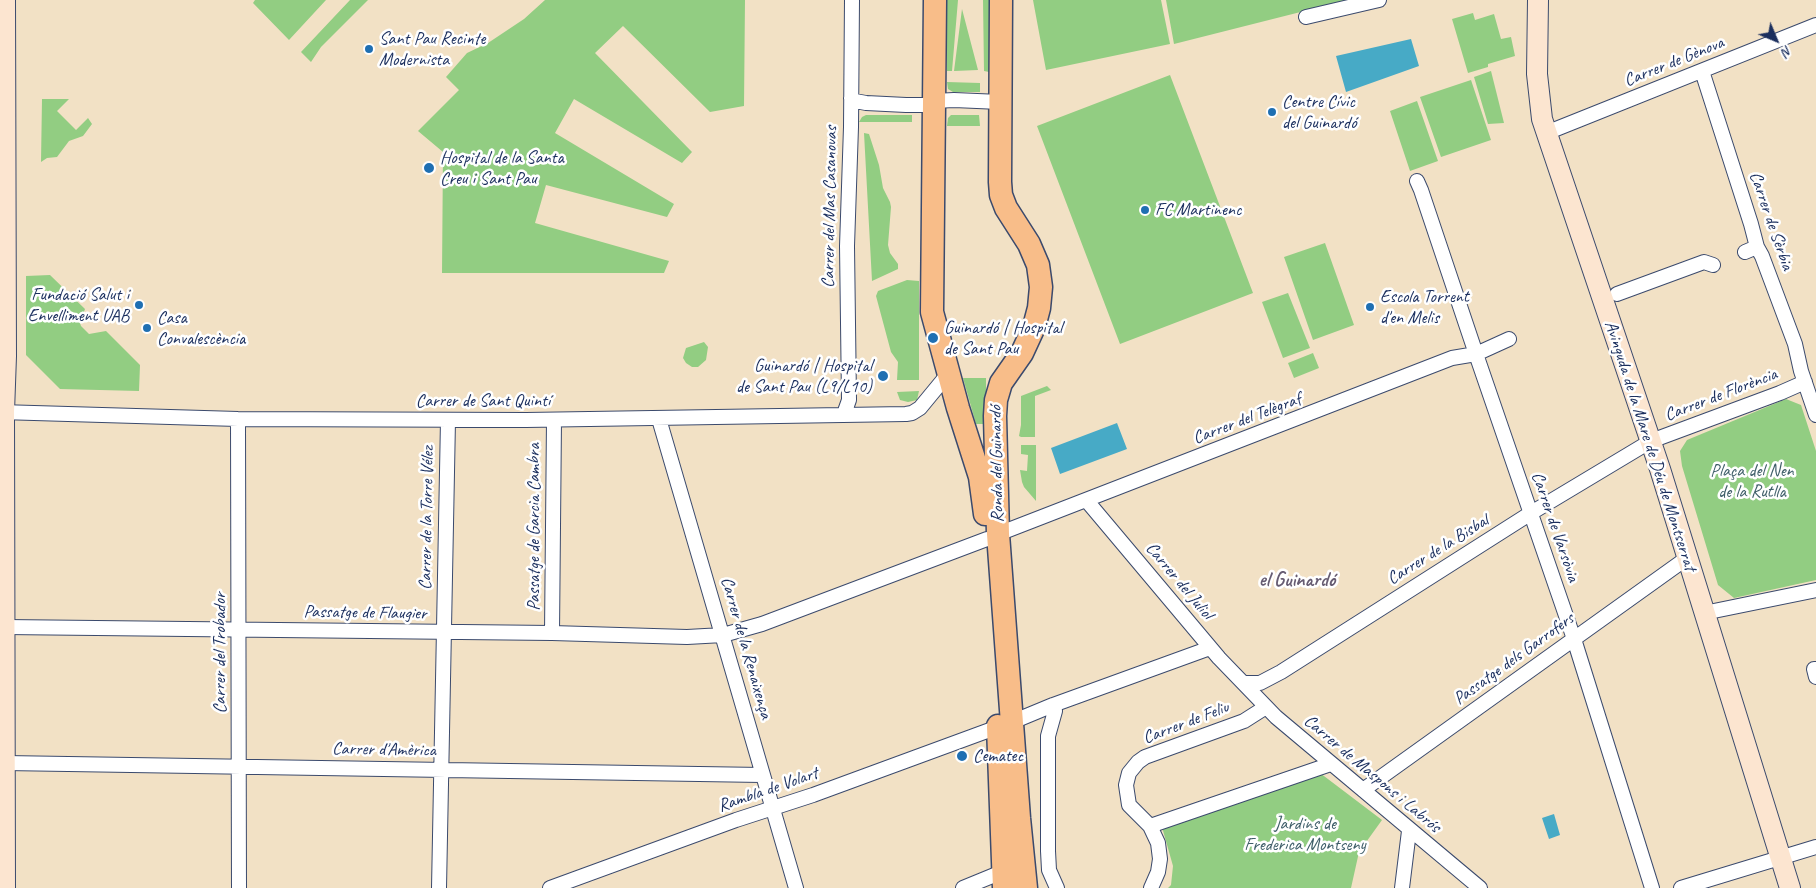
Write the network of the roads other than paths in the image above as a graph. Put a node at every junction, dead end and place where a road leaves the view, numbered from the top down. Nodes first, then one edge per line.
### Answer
1 (5, 0) edge
2 (852, 0) edge
3 (935, 0) edge
4 (1001, 0) edge
5 (1379, 0) edge
6 (1538, 0) edge
7 (1306, 17) dead end
8 (1816, 25) edge
9 (1702, 71) junction
10 (851, 98) junction
11 (934, 101) junction
12 (1000, 102) junction
13 (2, 110) edge
14 (1546, 132) junction
15 (1417, 181) dead end
16 (1713, 265) dead end
17 (1617, 294) dead end
18 (1509, 338) dead end
19 (1476, 354) junction
20 (948, 374) junction
21 (1804, 382) junction
22 (2, 412) edge
23 (844, 414) junction
24 (1816, 415) edge
25 (238, 419) junction
26 (659, 419) junction
27 (448, 420) junction
28 (554, 420) junction
29 (1651, 441) junction
30 (1087, 501) junction
31 (1531, 513) junction
32 (993, 536) junction
33 (1687, 558) junction
34 (1816, 590) edge
35 (1704, 613) junction
36 (5, 627) junction
37 (239, 629) junction
38 (444, 633) junction
39 (552, 634) junction
40 (723, 636) junction
41 (1574, 639) junction
42 (1210, 648) junction
43 (1244, 683) junction
44 (1053, 705) junction
45 (1266, 707) junction
46 (2, 718) edge
47 (1005, 725) junction
48 (5, 763) junction
49 (1331, 764) junction
50 (240, 767) junction
51 (442, 770) junction
52 (762, 774) junction
53 (1363, 790) junction
54 (772, 808) junction
55 (1150, 826) junction
56 (1409, 830) junction
57 (1816, 846) edge
58 (1780, 858) junction
59 (1003, 880) edge
60 (5, 888) edge
61 (239, 888) edge
62 (439, 888) edge
63 (550, 888) edge
64 (796, 888) edge
65 (963, 888) edge
66 (1026, 888) edge
67 (1057, 888) edge
68 (1151, 888) edge
69 (1402, 888) edge
70 (1480, 888) edge
71 (1652, 888) edge
72 (1680, 888) edge
73 (1790, 888) edge

1 - 13 street
2 - 10 street, Carrer del Mas Casanovas
3 - 11 main road, Ronda del Guinardó
4 - 12 main road, Ronda del Guinardó
5 - 7 street
6 - 14 street, Avinguda de la Mare de Déu de Montserrat
8 - 9 street, Carrer de Gènova
9 - 14 street, Carrer de Gènova
9 - 21 street, Carrer de Sèrbia
10 - 11 street
10 - 23 street, Carrer del Mas Casanovas
11 - 12 street
11 - 20 main road, Ronda del Guinardó
12 - 32 main road, Ronda del Guinardó
13 - 22 street
14 - 29 street, Avinguda de la Mare de Déu de Montserrat
15 - 19 street, Carrer de Varsòvia
16 - 17 street
18 - 19 street, Carrer del Telègraf
19 - 30 street, Carrer del Telègraf
19 - 31 street, Carrer de Varsòvia
20 - 23 street, Carrer de Sant Quintí
20 - 32 main road, Ronda del Guinardó
21 - 24 street, Carrer de Sèrbia
21 - 29 street, Carrer de Florència
22 - 25 street, Carrer de Sant Quintí
22 - 36 street
23 - 26 street, Carrer de Sant Quintí
25 - 27 street, Carrer de Sant Quintí
25 - 37 street, Carrer del Trobador
26 - 28 street, Carrer de Sant Quintí
26 - 40 street, Carrer de la Renaixença
27 - 28 street, Carrer de Sant Quintí
27 - 38 street, Carrer de la Torre Vélez
28 - 39 street, Passatge de Garcia Cambra
29 - 31 street, Carrer de la Bisbal
29 - 33 street, Avinguda de la Mare de Déu de Montserrat
30 - 32 street, Carrer del Telègraf
30 - 42 street, Carrer del Juliol
31 - 41 street, Carrer de Varsòvia
31 - 43 street, Carrer de la Bisbal
32 - 40 street, Carrer del Telègraf
32 - 47 main road, Ronda del Guinardó
33 - 35 street, Avinguda de la Mare de Déu de Montserrat
33 - 41 street, Passatge dels Garrofers
34 - 35 street
35 - 58 street, Avinguda de la Mare de Déu de Montserrat
36 - 37 street, Passatge de Flaugier
36 - 46 street
37 - 38 street, Passatge de Flaugier
37 - 50 street, Carrer del Trobador
38 - 39 street, Passatge de Flaugier
38 - 51 street, Carrer de la Torre Vélez
39 - 40 street, Passatge de Flaugier
40 - 52 street, Carrer de la Renaixença
41 - 53 street, Passatge dels Garrofers
41 - 71 street, Carrer de Varsòvia
42 - 43 street, Carrer del Juliol
42 - 44 street, Rambla de Volart
43 - 45 street, Carrer de Maspons i Labrós
44 - 47 street, Rambla de Volart
44 - 67 street
45 - 49 street, Carrer de Maspons i Labrós
45 - 55 street, Carrer de Feliu
46 - 48 street
47 - 54 street, Rambla de Volart
47 - 59 main road, Ronda del Guinardó
47 - 66 main road, Ronda del Guinardó
48 - 50 street, Carrer d'Amèrica
48 - 60 street
49 - 53 street, Carrer de Maspons i Labrós
49 - 55 street
50 - 51 street, Carrer d'Amèrica
50 - 61 street, Carrer del Trobador
51 - 52 street, Carrer d'Amèrica
51 - 62 street, Carrer de la Torre Vélez
52 - 54 street, Carrer de la Renaixença
53 - 56 street, Carrer de Maspons i Labrós
54 - 63 street, Rambla de Volart
54 - 64 street, Carrer de la Renaixença
55 - 68 street, Carrer de Feliu
56 - 69 street
56 - 70 street, Carrer de Maspons i Labrós
57 - 58 street
58 - 72 street
58 - 73 street, Avinguda de la Mare de Déu de Montserrat
59 - 65 street

